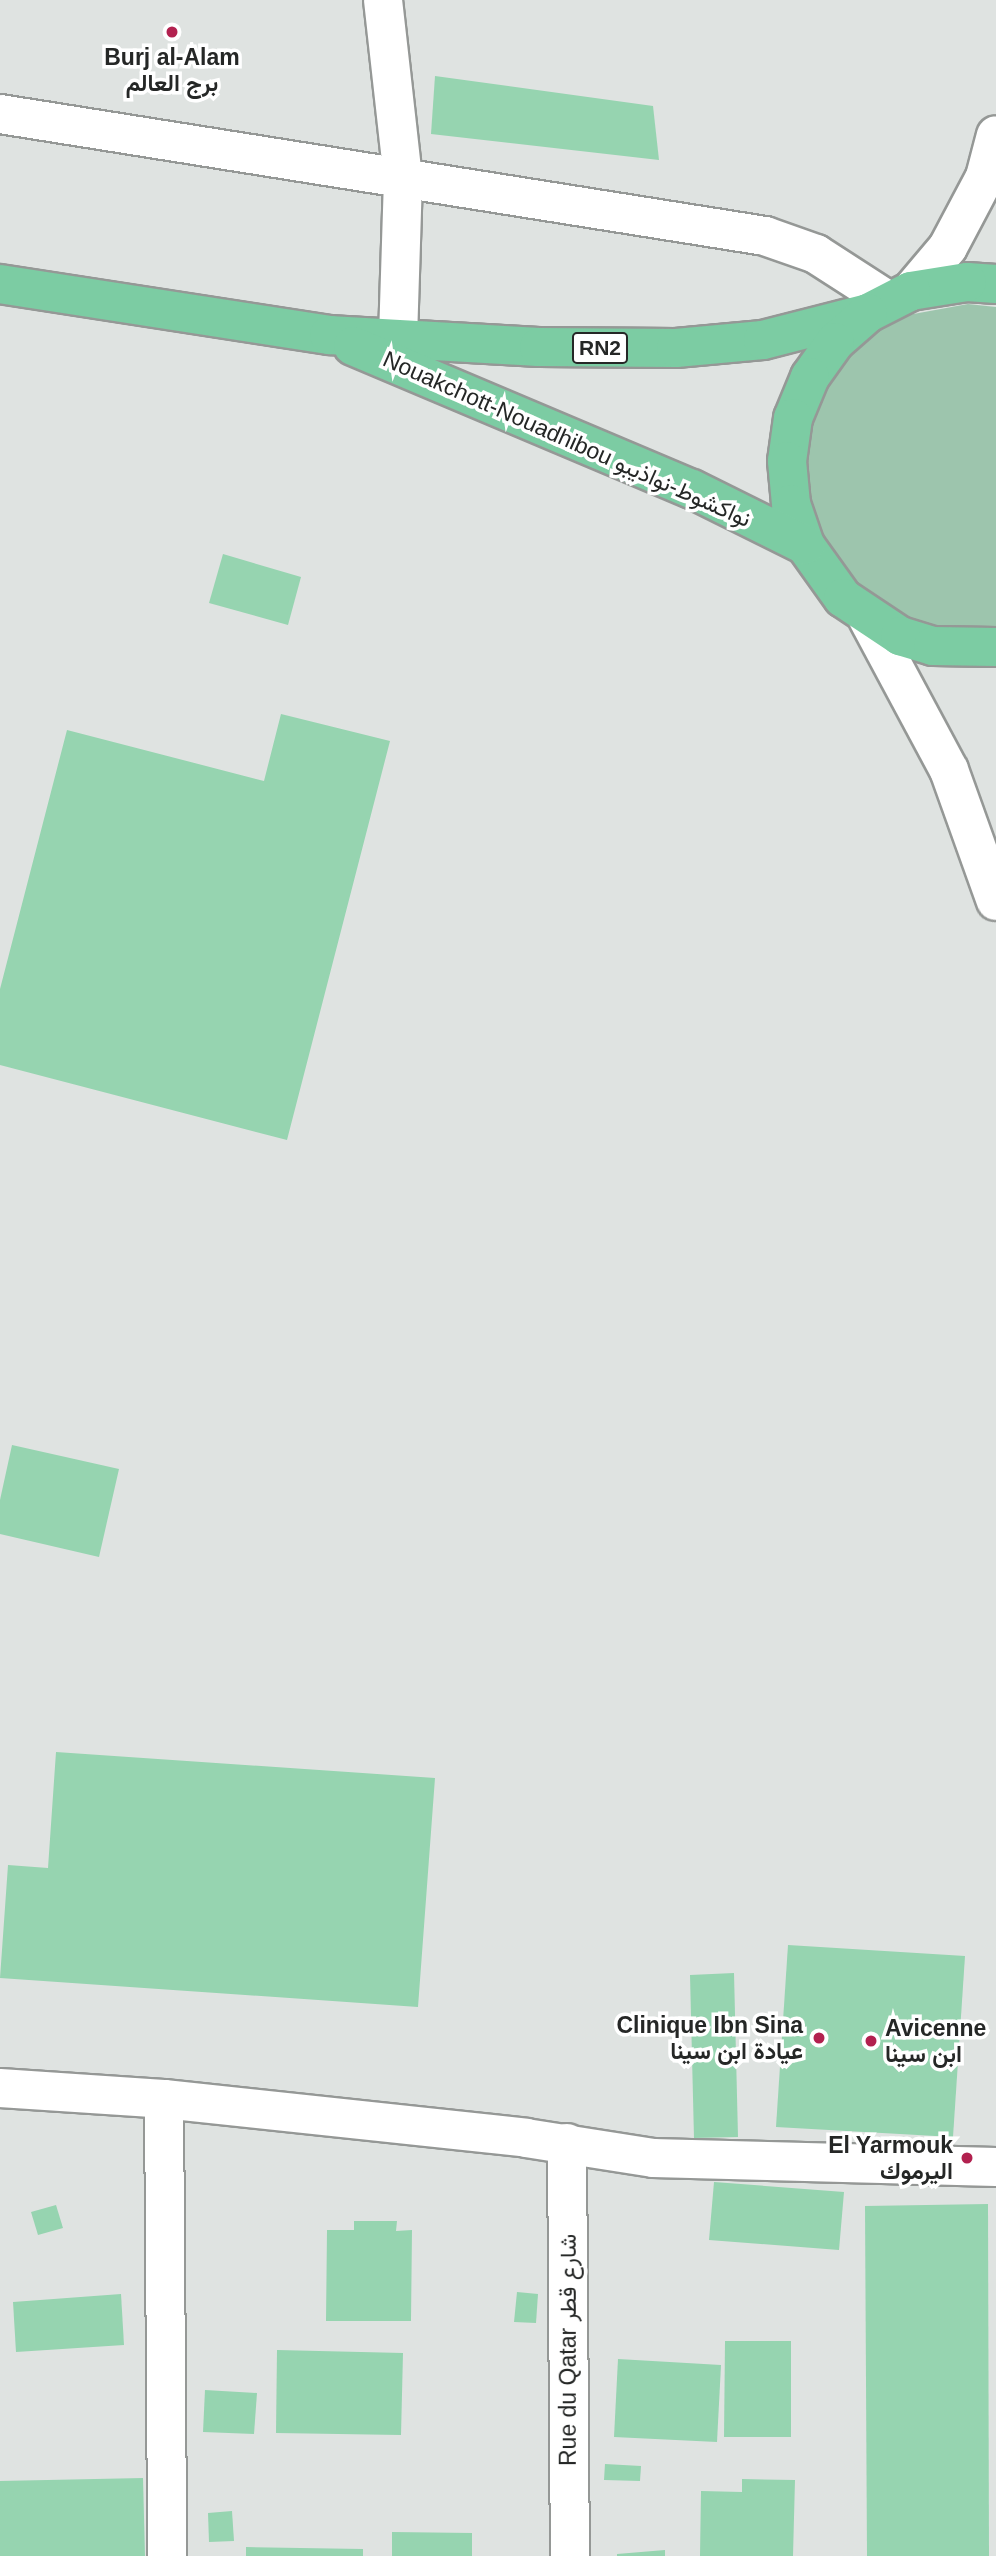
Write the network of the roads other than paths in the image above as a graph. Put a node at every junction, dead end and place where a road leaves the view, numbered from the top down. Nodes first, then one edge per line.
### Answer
1 (383, 0) edge
2 (0, 114) edge
3 (996, 135) edge
4 (403, 179) junction
5 (0, 284) edge
6 (996, 284) edge
7 (889, 302) junction
8 (329, 335) junction
9 (398, 339) junction
10 (804, 545) junction
11 (868, 619) junction
12 (996, 647) edge
13 (996, 901) edge
14 (0, 2088) edge
15 (164, 2099) junction
16 (567, 2143) junction
17 (996, 2166) edge
18 (167, 2556) edge
19 (570, 2556) edge

1 - 4 street
2 - 4 street
3 - 7 street
4 - 7 street
4 - 9 street
5 - 8 highway, Nouakchott-Nouadhibou نواكشوط-نواذيبو / RN2
6 - 7 highway, Nouakchott-Nouadhibou نواكشوط-نواذيبو
7 - 9 highway, Nouakchott-Nouadhibou نواكشوط-نواذيبو / RN2
7 - 10 highway
8 - 9 highway, Nouakchott-Nouadhibou نواكشوط-نواذيبو / RN2
8 - 10 highway, Nouakchott-Nouadhibou نواكشوط-نواذيبو / RN2
10 - 11 highway
11 - 12 highway
11 - 13 street
14 - 15 street
15 - 16 street
15 - 18 street
16 - 17 street
16 - 19 street, Rue du Qatar شارع قطر

